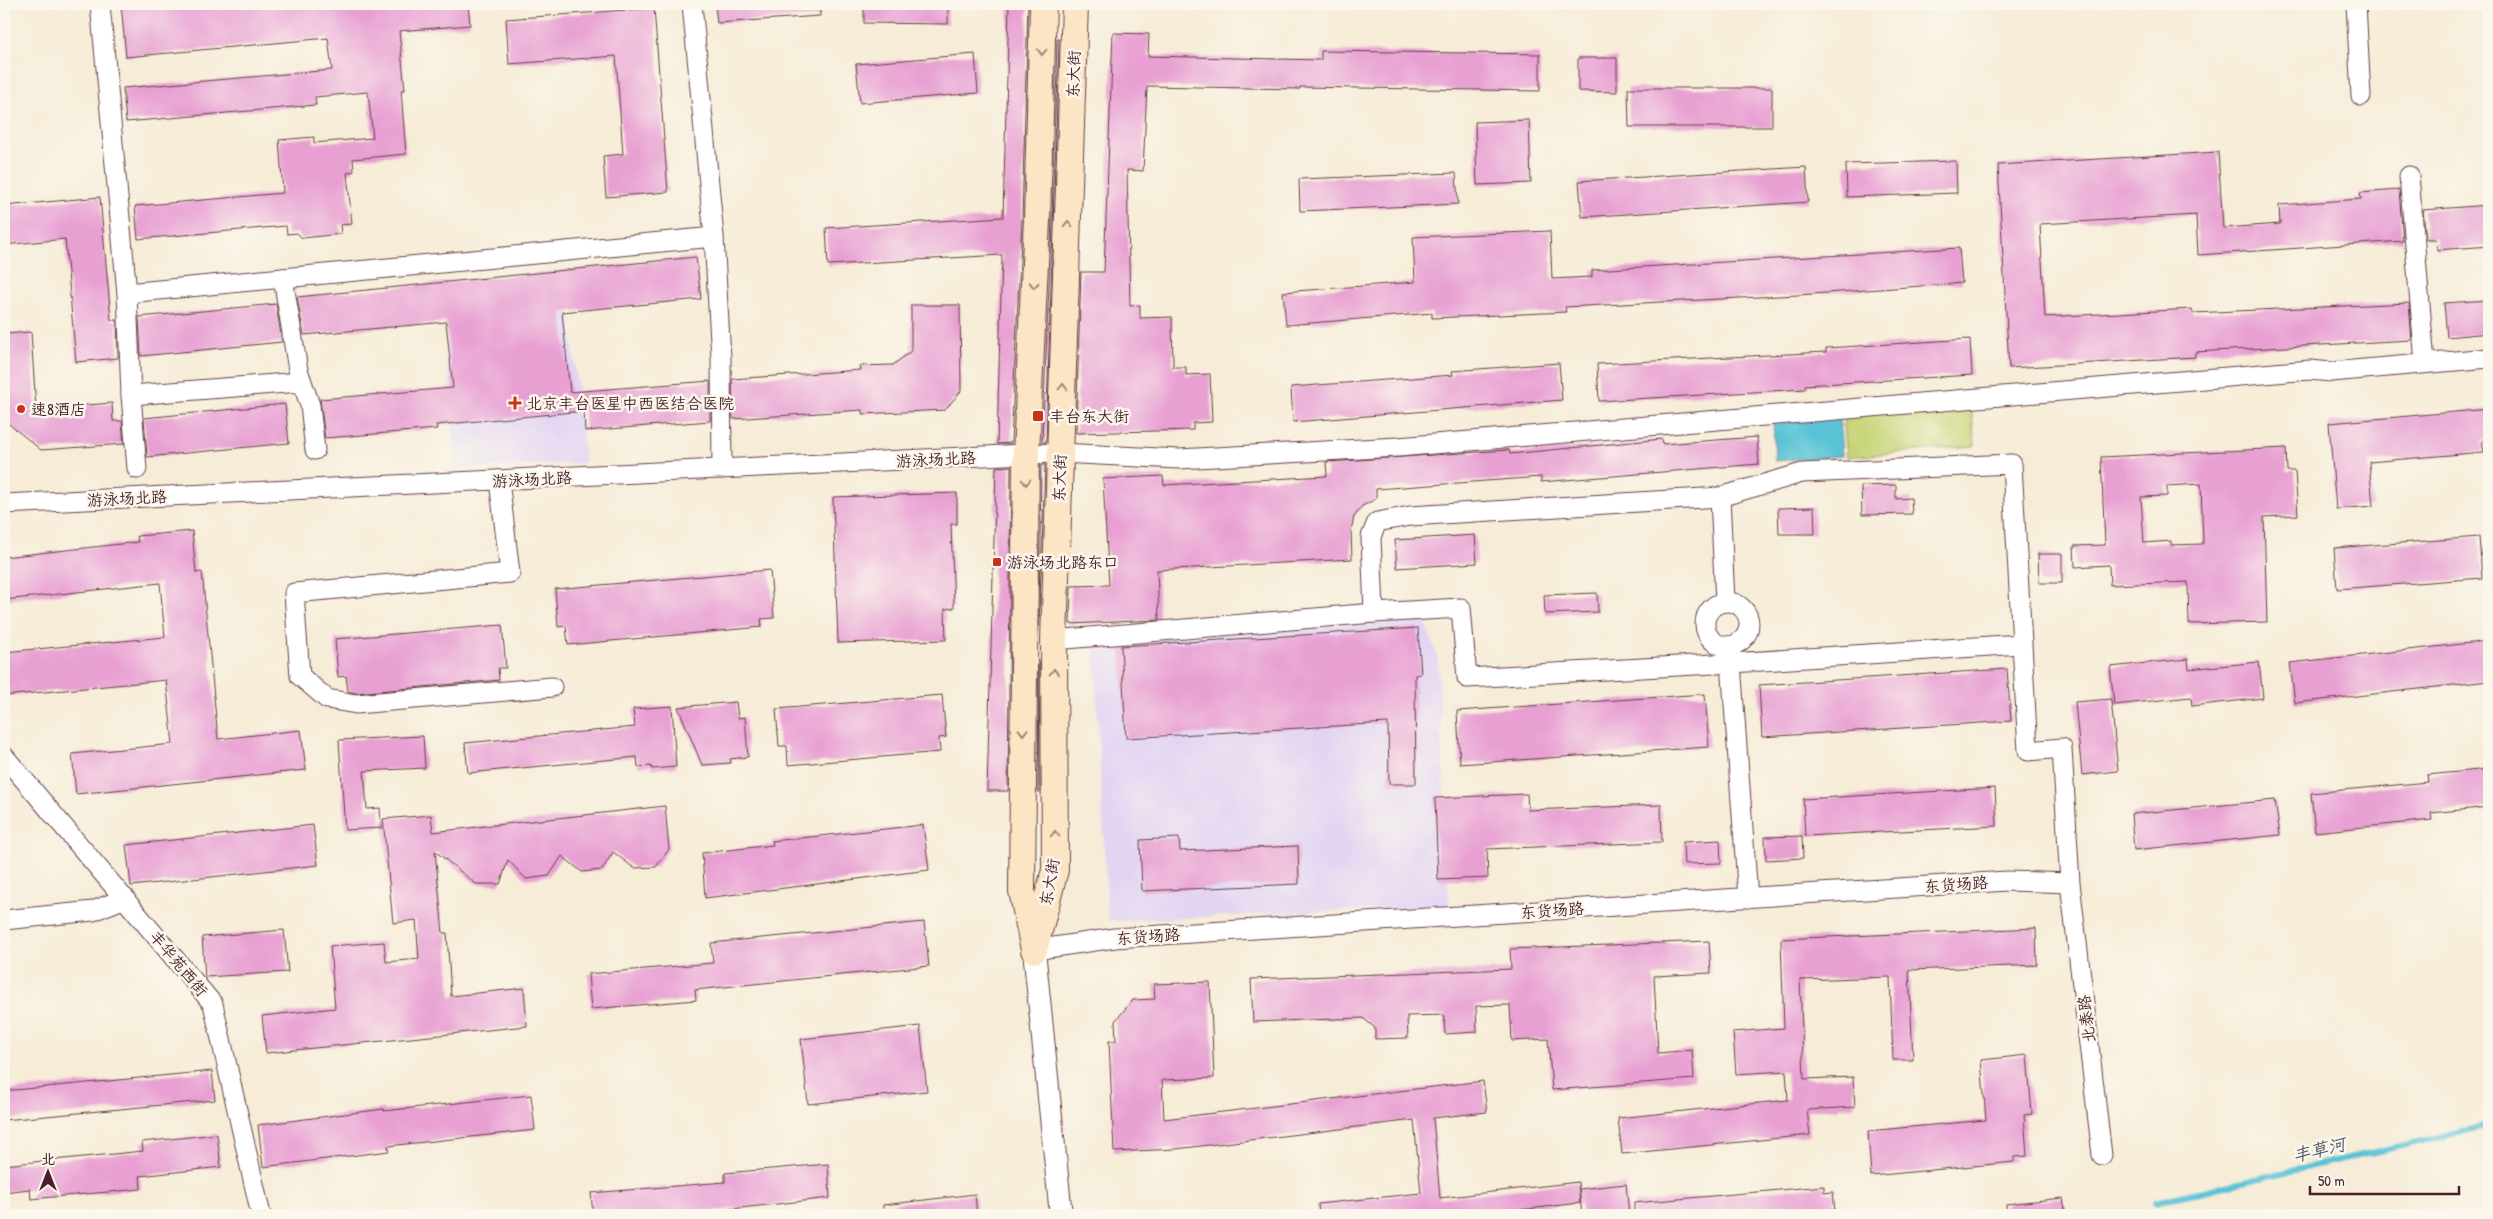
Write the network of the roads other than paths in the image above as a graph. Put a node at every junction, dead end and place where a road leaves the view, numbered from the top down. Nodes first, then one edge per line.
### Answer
1 (100, 4) edge
2 (692, 4) edge
3 (1043, 4) edge
4 (1075, 4) edge
5 (2356, 4) edge
6 (2361, 96) dead end
7 (2409, 176) dead end
8 (714, 237) junction
9 (283, 278) junction
10 (126, 293) junction
11 (2489, 358) edge
12 (2426, 363) junction
13 (301, 382) junction
14 (131, 395) junction
15 (315, 450) dead end
16 (1060, 453) junction
17 (1026, 454) junction
18 (138, 469) dead end
19 (722, 469) junction
20 (499, 480) junction
21 (1720, 497) junction
22 (4, 504) edge
23 (1725, 602) junction
24 (1374, 613) junction
25 (1054, 640) junction
26 (2021, 644) junction
27 (1730, 655) junction
28 (552, 687) dead end
29 (4, 756) edge
30 (2070, 883) junction
31 (125, 898) junction
32 (1748, 898) junction
33 (4, 920) edge
34 (1034, 950) junction
35 (2102, 1155) dead end
36 (260, 1215) edge
37 (1061, 1215) edge

1 - 10 street
2 - 8 street
3 -> 17 main road, 东大街
16 -> 4 main road, 东大街
5 - 6 street
7 - 12 street
8 - 9 street
8 - 19 street
9 - 10 street
9 - 13 street
10 - 14 street
11 - 12 street, 游泳场北路
12 - 16 street, 游泳场北路
13 - 14 street
13 - 15 street
14 - 18 street
16 - 17 street, 游泳场北路
16 - 25 main road, 东大街
17 - 19 street, 游泳场北路
17 -> 34 main road, 东大街
19 - 20 street, 游泳场北路
20 - 22 street, 游泳场北路
20 - 28 street
21 - 23 street
21 - 24 street
21 - 26 street
23 - 27 street
23 - 27 street
24 - 25 street
24 - 27 street
34 -> 25 main road, 东大街
26 - 27 street
26 - 30 street, 北泰路
27 - 32 street
29 - 31 street, 丰华苑西街
30 - 32 street, 东货场路
30 - 35 street, 北泰路
31 - 33 street
31 - 36 street, 丰华苑西街
32 - 34 street, 东货场路
34 - 37 street, 东大街

